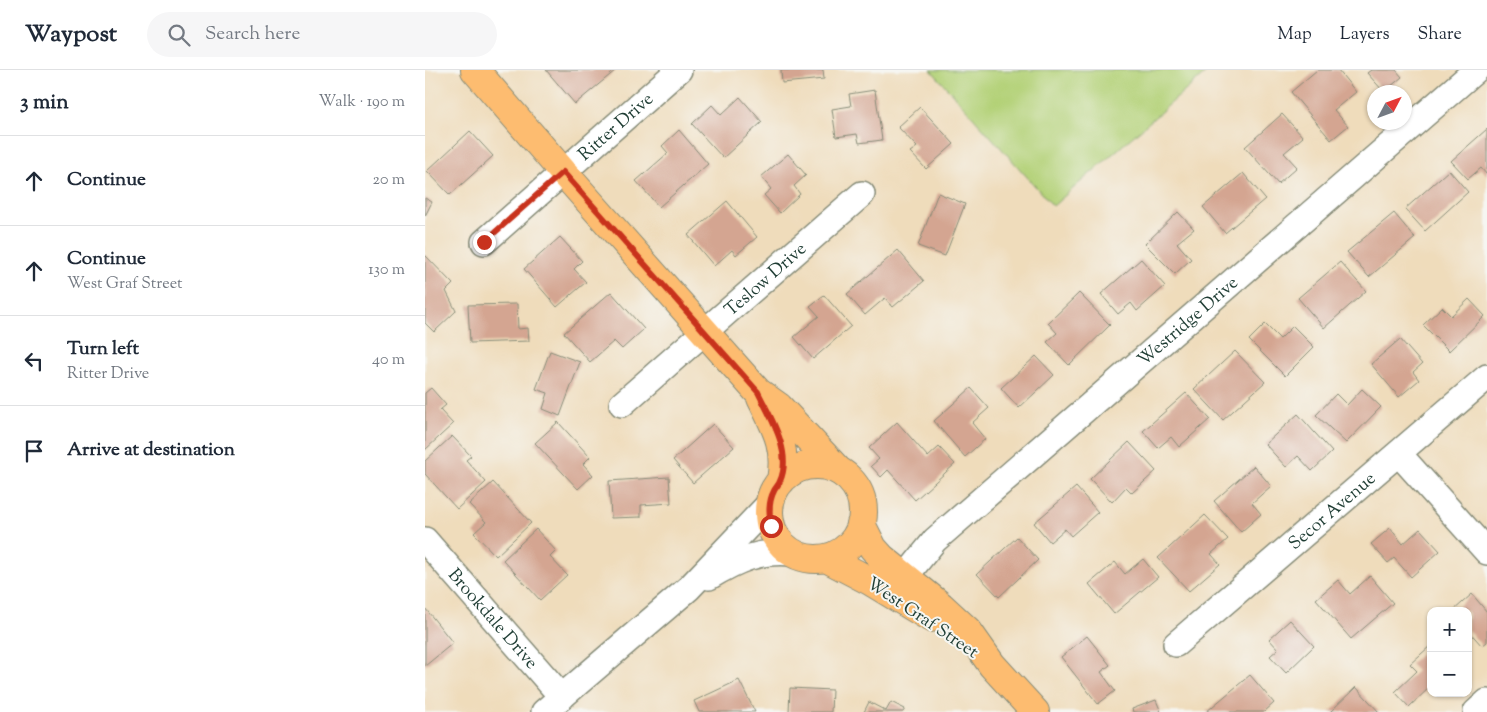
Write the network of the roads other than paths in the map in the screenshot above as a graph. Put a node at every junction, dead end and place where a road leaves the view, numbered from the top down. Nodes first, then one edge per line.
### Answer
1 (475, 70) edge
2 (679, 70) edge
3 (1477, 70) edge
4 (563, 172) junction
5 (863, 194) dead end
6 (484, 242) dead end
7 (705, 331) junction
8 (1487, 377) edge
9 (758, 392) junction
10 (622, 404) dead end
11 (1399, 454) junction
12 (838, 470) junction
13 (775, 492) junction
14 (861, 524) junction
15 (425, 540) edge
16 (792, 552) junction
17 (1487, 552) edge
18 (826, 558) junction
19 (905, 578) junction
20 (689, 588) junction
21 (1176, 644) dead end
22 (992, 664) junction
23 (1487, 702) edge
24 (553, 704) edge
25 (1035, 712) edge
26 (1476, 712) edge

1 - 4 main road
2 - 4 street, Ritter Drive
3 - 19 street, Westridge Drive
4 - 6 street, Ritter Drive
4 - 7 main road
5 - 7 street, Teslow Drive
7 - 9 main road
7 - 10 street, Teslow Drive
8 - 11 street, Secor Avenue
9 - 12 main road
9 - 13 main road
11 - 17 street
11 - 21 street, Secor Avenue
12 - 13 main road
12 - 14 main road
13 - 16 main road
13 - 20 street
14 - 18 main road
14 - 19 main road, West Graf Street
15 - 24 street, Brookdale Drive
16 - 18 main road
16 - 20 street
18 - 22 main road, West Graf Street
19 - 22 main road, West Graf Street
20 - 24 street
22 - 25 main road, West Graf Street
23 - 26 street

